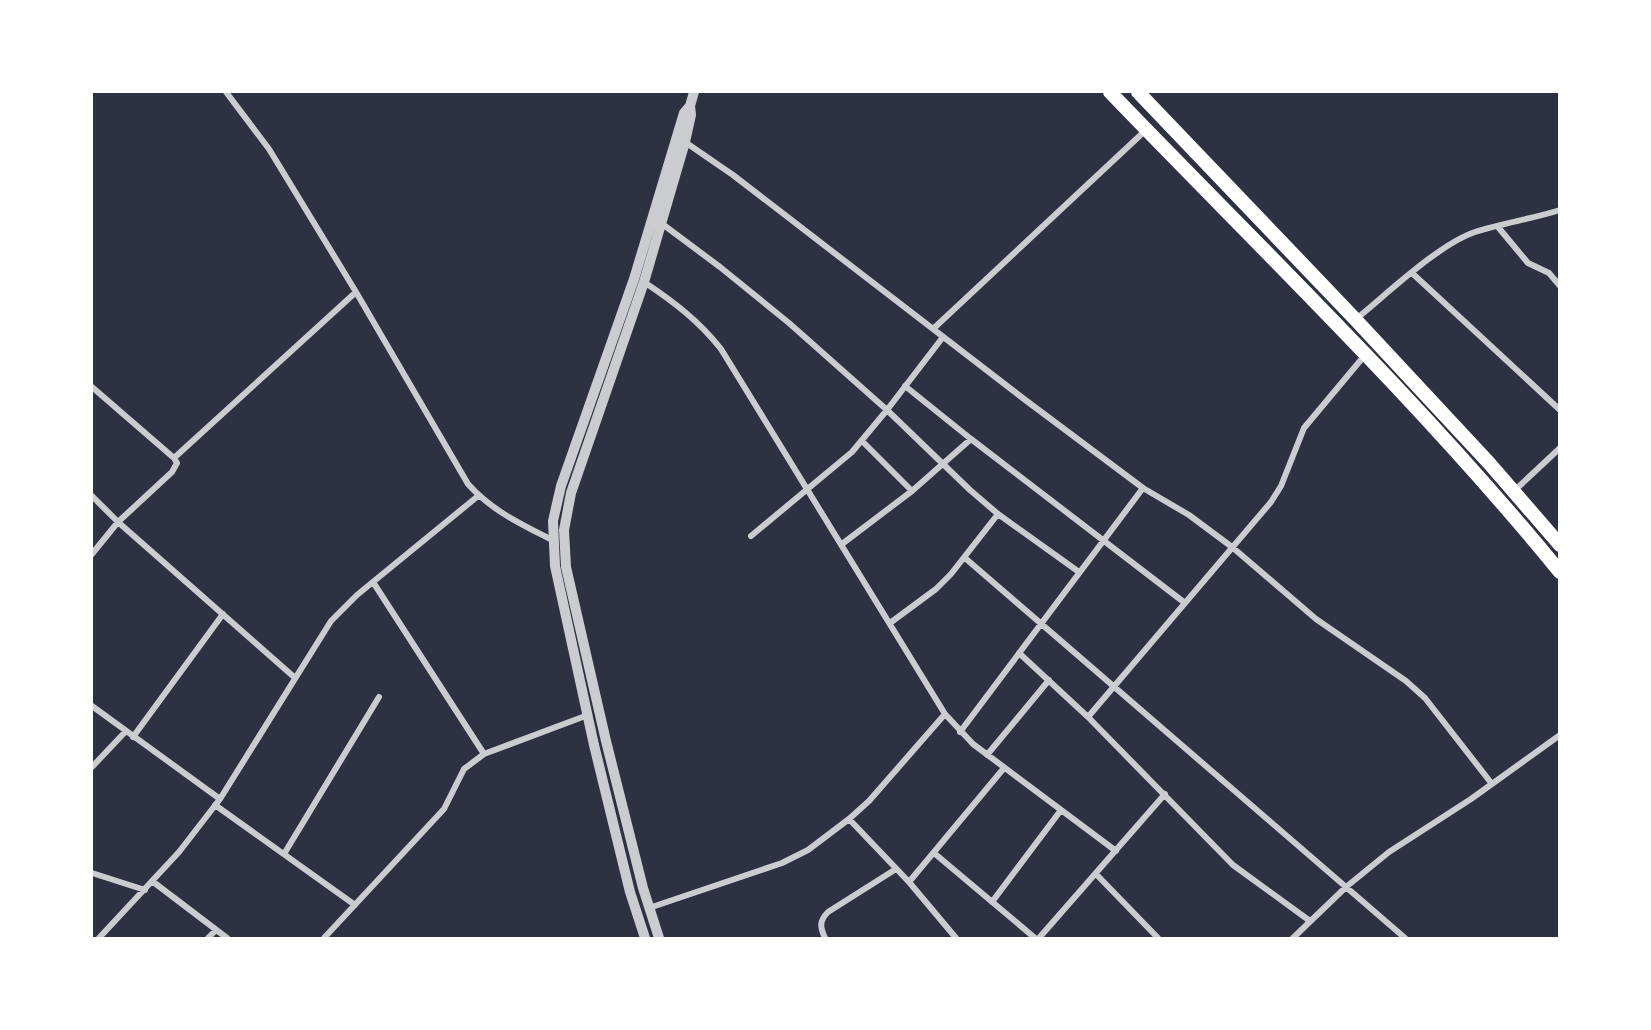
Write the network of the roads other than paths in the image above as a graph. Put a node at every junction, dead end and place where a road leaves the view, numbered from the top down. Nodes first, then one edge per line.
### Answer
1 (226, 92) edge
2 (694, 92) edge
3 (1110, 92) edge
4 (1138, 92) edge
5 (690, 106) junction
6 (1147, 129) junction
7 (685, 142) junction
8 (1557, 211) edge
9 (1560, 219) edge
10 (661, 223) junction
11 (1498, 227) junction
12 (1412, 273) junction
13 (644, 282) junction
14 (1560, 286) edge
15 (356, 292) junction
16 (1355, 319) junction
17 (933, 329) junction
18 (943, 337) junction
19 (1366, 355) junction
20 (905, 386) junction
21 (92, 387) edge
22 (1560, 410) edge
23 (887, 411) junction
24 (971, 439) junction
25 (862, 441) junction
26 (1560, 448) edge
27 (174, 458) junction
28 (943, 465) junction
29 (1143, 488) junction
30 (808, 489) junction
31 (912, 491) junction
32 (1514, 492) junction
33 (92, 496) edge
34 (478, 496) junction
35 (998, 514) junction
36 (118, 522) junction
37 (751, 536) dead end
38 (552, 540) junction
39 (1104, 540) junction
40 (842, 544) junction
41 (1560, 545) edge
42 (1232, 547) junction
43 (92, 555) edge
44 (965, 558) junction
45 (1079, 572) junction
46 (1560, 572) edge
47 (373, 582) junction
48 (1185, 603) junction
49 (223, 614) junction
50 (890, 623) junction
51 (1042, 623) junction
52 (1019, 653) junction
53 (294, 677) junction
54 (1048, 680) junction
55 (1114, 687) junction
56 (379, 697) dead end
57 (92, 706) edge
58 (945, 714) junction
59 (588, 715) junction
60 (1088, 717) junction
61 (126, 731) junction
62 (960, 732) junction
63 (1560, 735) edge
64 (134, 737) junction
65 (606, 741) junction
66 (594, 745) junction
67 (484, 754) junction
68 (987, 755) junction
69 (92, 767) edge
70 (1004, 768) junction
71 (1492, 784) junction
72 (1165, 794) junction
73 (220, 799) junction
74 (215, 805) junction
75 (1061, 810) junction
76 (849, 819) junction
77 (1116, 850) junction
78 (934, 853) junction
79 (284, 854) junction
80 (896, 869) junction
81 (92, 873) edge
82 (1096, 874) junction
83 (153, 881) junction
84 (909, 882) junction
85 (1346, 888) junction
86 (145, 890) junction
87 (992, 902) junction
88 (355, 905) junction
89 (649, 908) junction
90 (1310, 921) junction
91 (216, 930) junction
92 (1397, 931) junction
93 (99, 939) edge
94 (208, 939) edge
95 (228, 939) edge
96 (324, 939) edge
97 (645, 939) edge
98 (659, 939) edge
99 (825, 939) edge
100 (956, 939) edge
101 (1037, 939) edge
102 (1158, 939) edge
103 (1293, 939) edge
104 (1390, 939) edge
105 (1405, 939) edge

1 - 15 street
2 - 5 street
3 - 6 main road
4 - 16 main road
5 - 7 street
5 - 38 street
6 - 17 street
6 - 19 main road
7 - 10 street
7 - 17 street
8 - 9 street
8 - 11 street
10 - 13 street
10 - 23 street
11 - 12 street
11 - 14 street
12 - 16 street
12 - 22 street
13 - 30 street
13 - 65 street
15 - 27 street
15 - 34 street
16 - 32 main road
17 - 18 street
18 - 20 street
18 - 29 street
19 - 42 street
19 - 46 main road
20 - 23 street
20 - 24 street
21 - 27 street
23 - 25 street
23 - 28 street
24 - 28 street
24 - 39 street
25 - 30 street
25 - 31 street
26 - 32 street
27 - 36 street
28 - 31 street
28 - 35 street
29 - 39 street
29 - 42 street
30 - 37 street
30 - 40 street
31 - 40 street
32 - 41 main road
33 - 36 street
34 - 38 street
34 - 47 street
35 - 44 street
35 - 45 street
36 - 43 street
36 - 49 street
38 - 59 street
39 - 45 street
39 - 48 street
40 - 50 street
42 - 48 street
42 - 71 street
44 - 50 street
44 - 51 street
45 - 51 street
47 - 53 street
47 - 67 street
48 - 55 street
49 - 53 street
49 - 64 street
50 - 58 street
51 - 52 street
51 - 55 street
52 - 54 street
52 - 62 street
53 - 73 street
54 - 60 street
54 - 68 street
55 - 60 street
55 - 85 street
56 - 79 street
57 - 61 street
58 - 62 street
58 - 76 street
59 - 66 street
59 - 67 street
60 - 72 street
61 - 64 street
61 - 69 street
62 - 68 street
63 - 71 street
64 - 73 street
65 - 66 street
65 - 89 street
66 - 97 street
67 - 88 street
68 - 70 street
70 - 75 street
70 - 78 street
71 - 85 street
72 - 77 street
72 - 90 street
73 - 74 street
74 - 79 street
74 - 83 street
75 - 77 street
75 - 87 street
76 - 80 street
76 - 89 street
77 - 82 street
78 - 84 street
78 - 87 street
79 - 88 street
80 - 84 street
80 - 99 street
81 - 86 street
82 - 101 street
82 - 102 street
83 - 86 street
83 - 91 street
84 - 100 street
85 - 90 street
85 - 92 street
86 - 93 street
87 - 101 street
88 - 96 street
89 - 98 street
90 - 103 street
91 - 94 street
91 - 95 street
92 - 104 street
92 - 105 street

